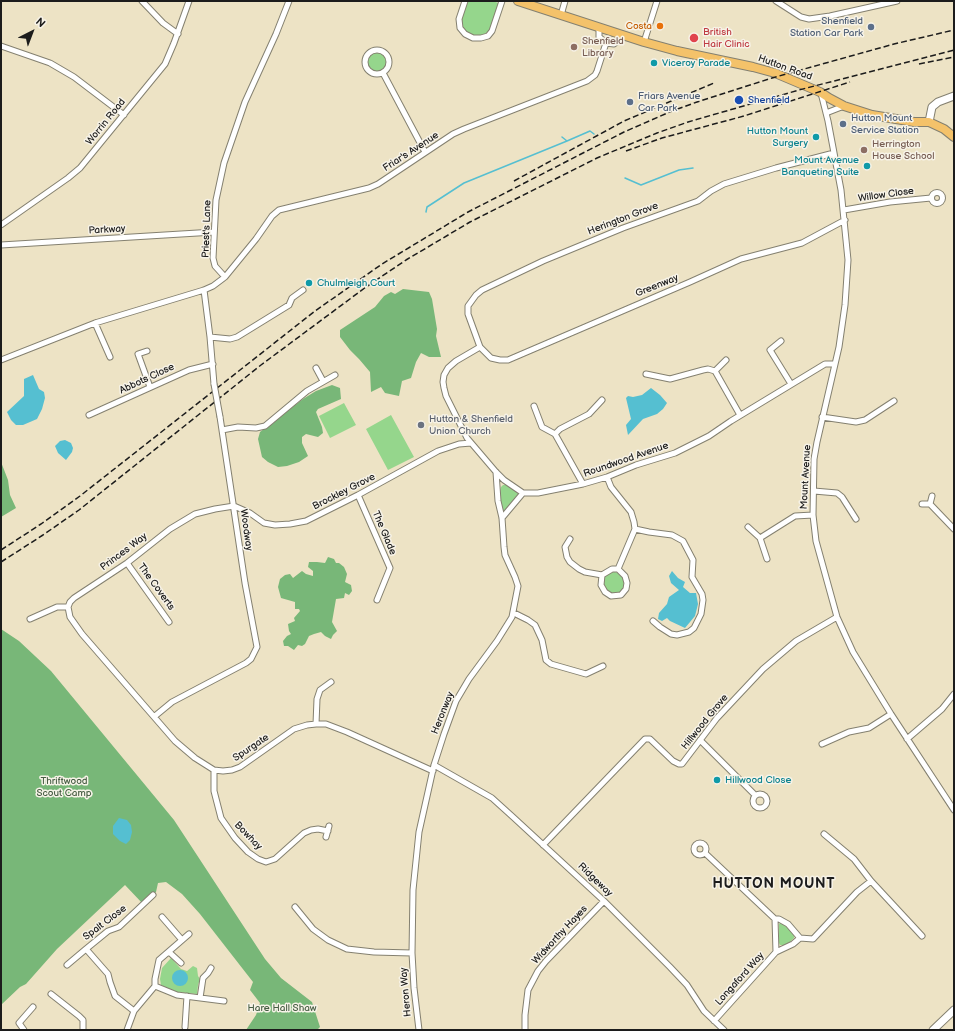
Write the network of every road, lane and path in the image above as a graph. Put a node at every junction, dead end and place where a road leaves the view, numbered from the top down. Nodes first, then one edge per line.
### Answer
1 (142, 1) edge
2 (190, 1) edge
3 (289, 1) edge
4 (465, 1) edge
5 (502, 1) edge
6 (518, 1) edge
7 (566, 1) edge
8 (657, 1) edge
9 (776, 1) edge
10 (897, 1) edge
11 (561, 15) junction
12 (599, 28) junction
13 (178, 34) junction
14 (620, 35) junction
15 (644, 42) junction
16 (606, 43) junction
17 (1, 46) edge
18 (383, 73) junction
19 (820, 92) junction
20 (954, 96) edge
21 (844, 106) junction
22 (826, 113) junction
23 (124, 115) junction
24 (929, 122) junction
25 (954, 137) edge
26 (425, 152) junction
27 (834, 153) junction
28 (931, 198) dead end
29 (844, 210) junction
30 (845, 220) junction
31 (1, 225) edge
32 (214, 232) junction
33 (1, 245) edge
34 (225, 277) junction
35 (204, 290) junction
36 (303, 290) dead end
37 (95, 323) junction
38 (210, 337) junction
39 (781, 342) dead end
40 (480, 347) junction
41 (147, 351) dead end
42 (110, 357) dead end
43 (1, 360) edge
44 (726, 360) dead end
45 (213, 364) junction
46 (834, 364) junction
47 (316, 368) dead end
48 (715, 371) junction
49 (646, 374) dead end
50 (335, 375) dead end
51 (323, 381) junction
52 (791, 384) junction
53 (150, 387) junction
54 (602, 400) dead end
55 (894, 401) dead end
56 (534, 406) dead end
57 (90, 415) dead end
58 (740, 415) junction
59 (822, 417) junction
60 (222, 430) junction
61 (463, 432) junction
62 (555, 434) junction
63 (471, 443) junction
64 (459, 444) junction
65 (496, 472) junction
66 (607, 477) junction
67 (583, 484) junction
68 (814, 491) junction
69 (523, 493) junction
70 (358, 495) junction
71 (932, 496) dead end
72 (922, 504) dead end
73 (930, 504) junction
74 (234, 506) junction
75 (813, 515) junction
76 (502, 518) junction
77 (856, 520) dead end
78 (748, 527) dead end
79 (635, 528) junction
80 (954, 529) edge
81 (760, 538) junction
82 (570, 539) dead end
83 (767, 559) dead end
84 (127, 563) junction
85 (618, 569) junction
86 (602, 575) junction
87 (377, 600) dead end
88 (68, 607) junction
89 (514, 613) junction
90 (837, 617) junction
91 (30, 619) dead end
92 (653, 621) dead end
93 (169, 622) dead end
94 (603, 666) dead end
95 (331, 682) dead end
96 (954, 694) edge
97 (891, 714) junction
98 (155, 716) junction
99 (316, 724) junction
100 (907, 739) junction
101 (700, 740) junction
102 (822, 744) dead end
103 (433, 768) junction
104 (214, 770) junction
105 (755, 795) dead end
106 (954, 810) edge
107 (328, 831) dead end
108 (824, 834) dead end
109 (543, 845) junction
110 (705, 853) dead end
111 (870, 881) junction
112 (153, 895) dead end
113 (604, 901) junction
114 (295, 907) dead end
115 (162, 917) dead end
116 (775, 919) junction
117 (189, 934) dead end
118 (922, 936) dead end
119 (800, 938) junction
120 (182, 940) junction
121 (86, 949) junction
122 (169, 952) junction
123 (776, 952) junction
124 (412, 953) junction
125 (181, 964) dead end
126 (67, 965) dead end
127 (211, 968) dead end
128 (155, 986) junction
129 (51, 994) dead end
130 (187, 996) junction
131 (200, 998) junction
132 (224, 1001) dead end
133 (33, 1007) dead end
134 (954, 1010) edge
135 (134, 1011) junction
136 (714, 1021) junction
137 (185, 1027) dead end
138 (721, 1029) edge
139 (24, 1030) edge
140 (83, 1030) edge
141 (127, 1030) edge
142 (419, 1030) edge
143 (526, 1030) edge
144 (933, 1030) edge

1 - 13 street
2 - 13 street, Worrin Road
3 - 32 street, Priest's Lane
4 - 5 street
6 - 11 main road, Hutton Road
7 - 11 street
8 - 15 street
9 - 10 street
11 - 12 main road, Hutton Road
12 - 14 main road, Hutton Road
12 - 16 street
13 - 23 street, Worrin Road
14 - 15 main road, Hutton Road
14 - 16 street
15 - 19 main road, Hutton Road
16 - 26 street, Friar's Avenue
17 - 23 street
18 - 18 street
18 - 26 street
19 - 21 main road, Hutton Road
19 - 22 street, Mount Avenue
20 - 24 street
21 - 22 street
21 - 24 main road, Hutton Road
22 - 27 street, Mount Avenue
23 - 31 street, Worrin Road
24 - 25 main road
26 - 34 street, Friar's Avenue
27 - 29 street, Mount Avenue
27 - 40 street, Herington Grove
28 - 29 street, Willow Close
29 - 30 street, Mount Avenue
30 - 40 street, Greenway
30 - 46 street, Mount Avenue
32 - 33 street, Parkway
32 - 34 street, Priest's Lane
34 - 35 street
35 - 37 street
35 - 38 street, Woodway
36 - 38 street
37 - 42 street
37 - 43 street
38 - 45 street, Woodway
39 - 52 street
40 - 61 street
41 - 53 street
44 - 48 street
45 - 53 street, Abbots Close
45 - 60 street, Woodway, bridge
46 - 52 street, Roundwood Avenue
46 - 59 street, Mount Avenue
47 - 51 street
48 - 49 street
48 - 58 street
50 - 51 street
51 - 60 street
52 - 58 street, Roundwood Avenue
53 - 57 street, Abbots Close
54 - 62 street
55 - 59 street
56 - 62 street
58 - 66 street, Roundwood Avenue
59 - 68 street, Mount Avenue
60 - 74 street, Woodway
61 - 63 street
61 - 64 street
62 - 67 street
63 - 64 street, Brockley Grove
63 - 65 street
64 - 70 street, Brockley Grove
65 - 69 street
65 - 76 street, Heronway
66 - 67 street, Roundwood Avenue
66 - 79 street
67 - 69 street, Roundwood Avenue
68 - 75 street, Mount Avenue
68 - 77 street
69 - 76 street
70 - 74 street, Brockley Grove
70 - 87 street, The Glade
71 - 73 street
72 - 73 street
73 - 80 street
74 - 84 street, Princes Way
74 - 98 street, Woodway
75 - 81 street
75 - 90 street, Mount Avenue
76 - 89 street, Heronway
78 - 81 street
79 - 85 street
79 - 92 street
81 - 83 street
82 - 86 street
84 - 88 street, Princes Way
84 - 93 street, The Coverts
85 - 86 street
85 - 86 street
88 - 91 street
88 - 98 street
89 - 94 street
89 - 103 street, Heronway
90 - 97 street, Mount Avenue
90 - 101 street, Hillwood Grove
95 - 99 street
96 - 100 street
97 - 100 street, Mount Avenue
97 - 102 street
98 - 104 street
99 - 103 street, Spurgate
99 - 104 street, Spurgate
100 - 106 street, Mount Avenue
101 - 105 street
101 - 109 street, Hillwood Grove
103 - 109 street, Ridgeway
103 - 124 street, Heronway
104 - 107 street, Bowhay
108 - 111 street
109 - 113 street, Ridgeway
110 - 116 street
111 - 118 street
111 - 119 street, Longaford Way
112 - 121 street, Spalt Close
113 - 136 street, Ridgeway
113 - 143 street, Widworthy Hayes
114 - 124 street
115 - 120 street
116 - 119 street
116 - 123 street
117 - 120 street
119 - 123 street, Longaford Way
120 - 122 street
121 - 126 street, Spalt Close
121 - 135 street, Spalt Close
122 - 125 street
122 - 128 street
123 - 136 street, Longaford Way
124 - 142 street, Heron Way
127 - 131 street
128 - 130 street
128 - 135 street
129 - 140 street
130 - 131 street
130 - 137 street
131 - 132 street
133 - 139 street
134 - 144 street
135 - 141 street
136 - 138 street, Ridgeway

